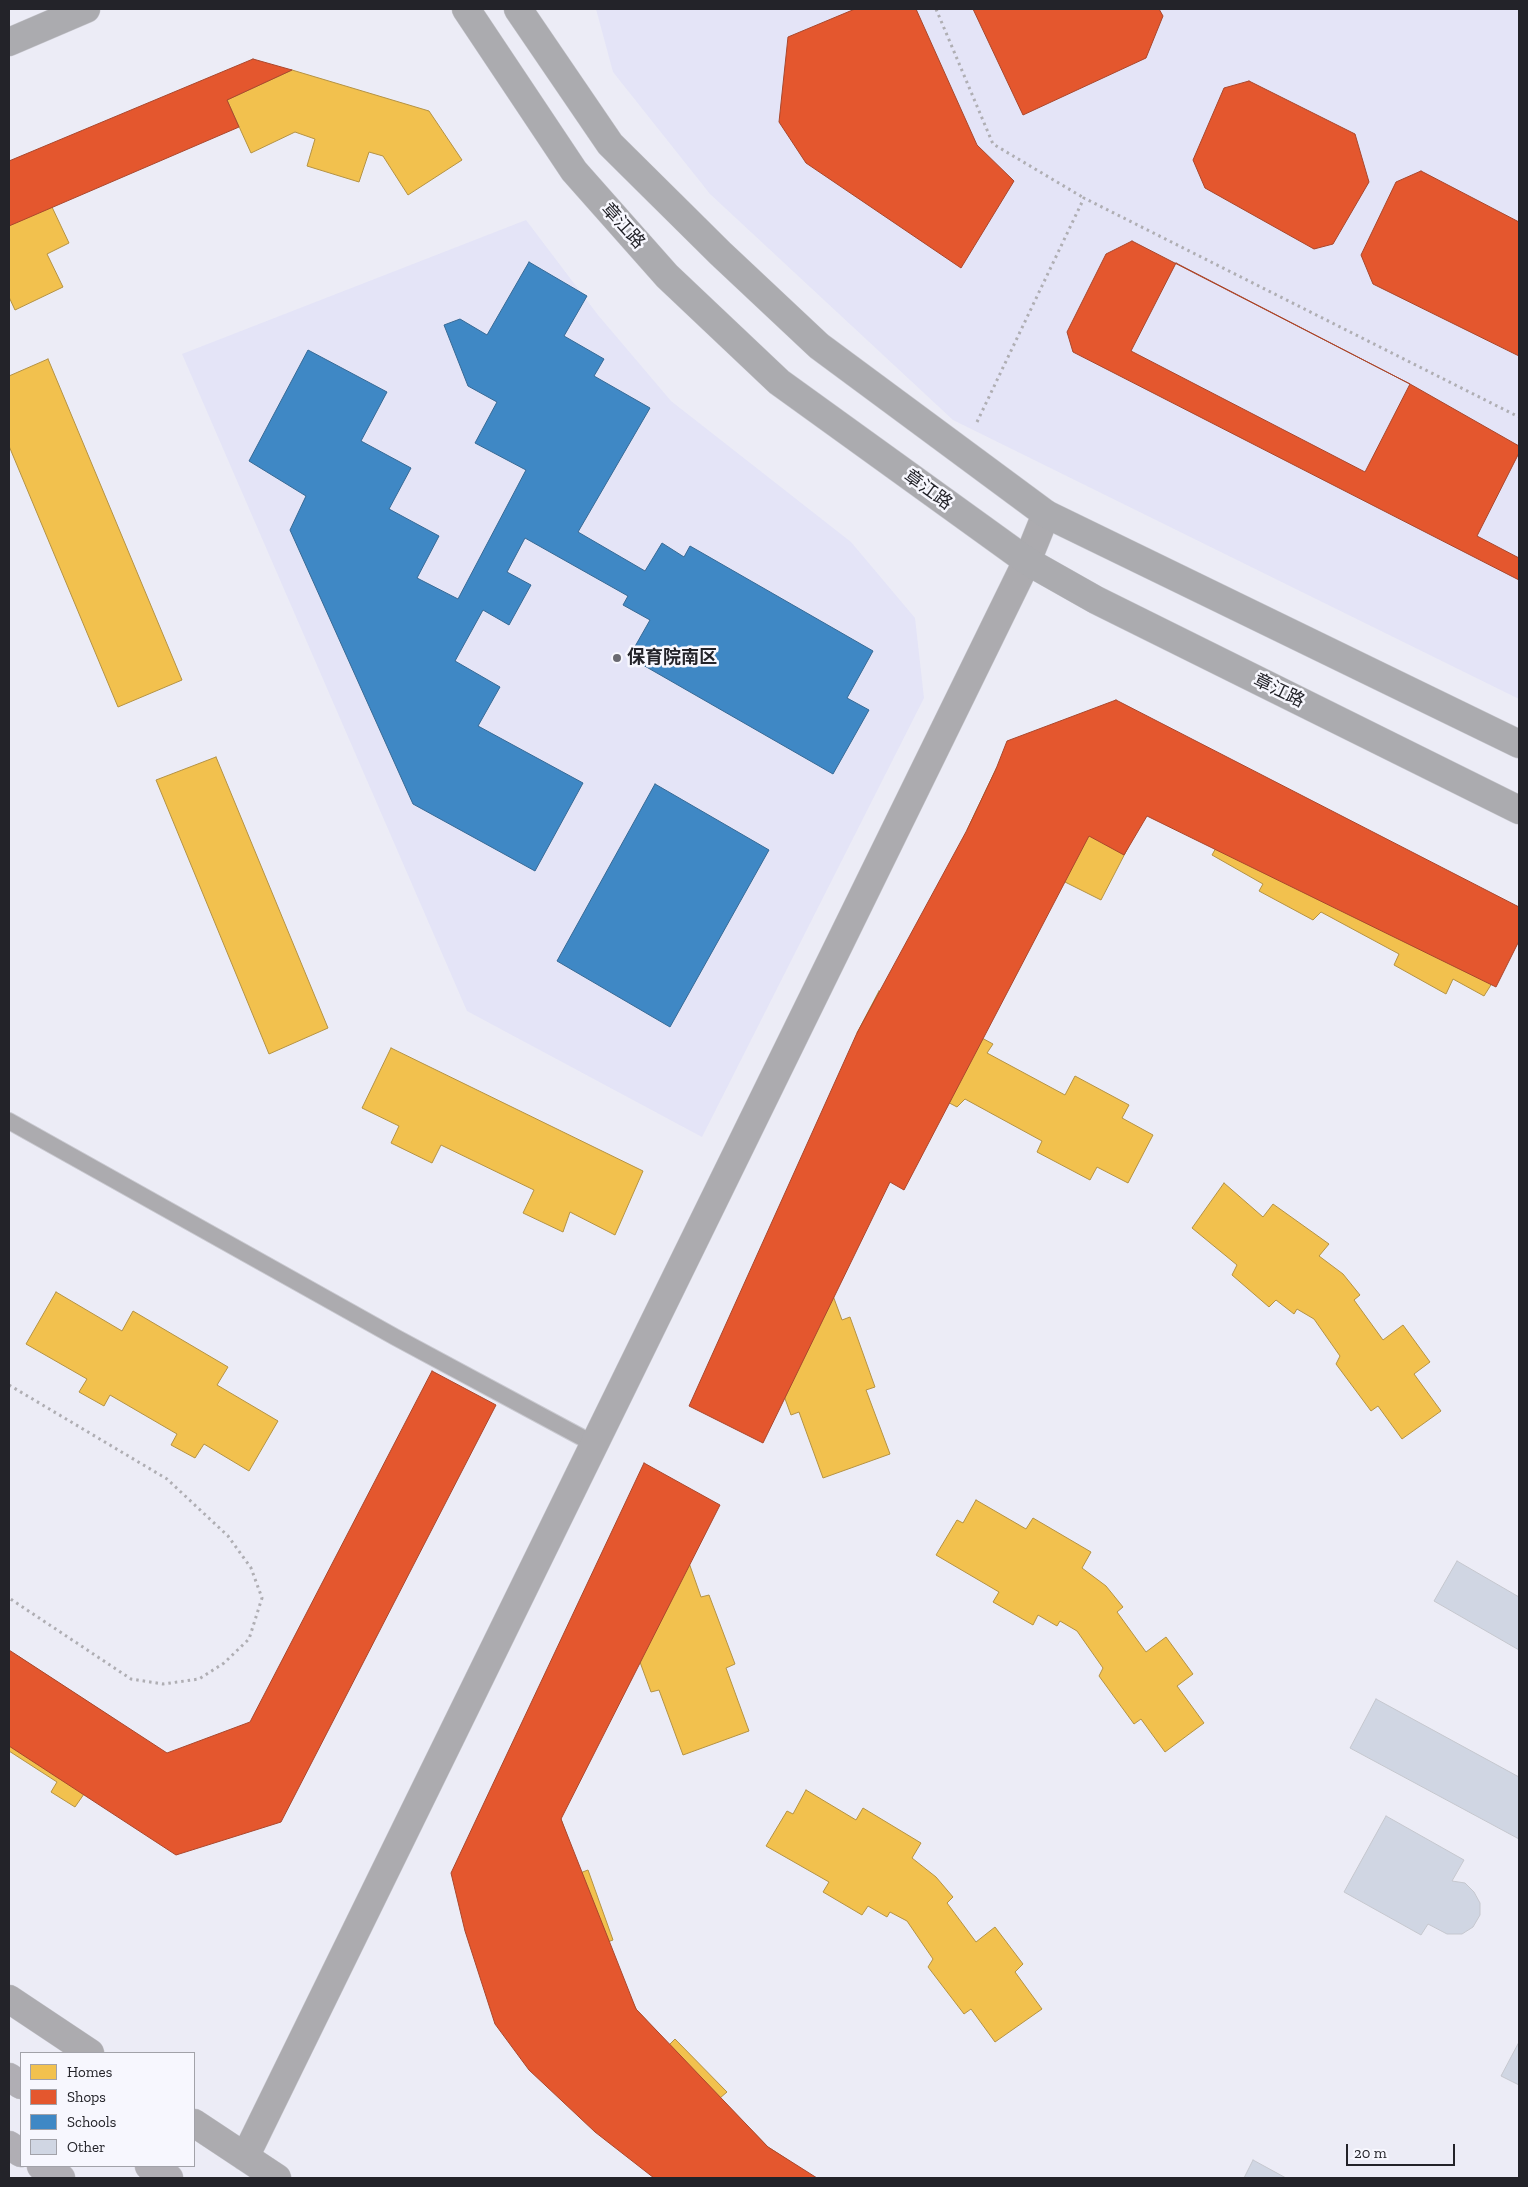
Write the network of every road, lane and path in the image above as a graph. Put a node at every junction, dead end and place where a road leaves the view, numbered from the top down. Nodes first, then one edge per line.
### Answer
1 (86, 9) edge
2 (466, 9) edge
3 (518, 9) edge
4 (936, 9) edge
5 (9, 42) edge
6 (1084, 198) junction
7 (1519, 417) edge
8 (962, 452) junction
9 (1046, 514) junction
10 (1027, 561) junction
11 (1519, 744) edge
12 (1519, 810) edge
13 (9, 1120) edge
14 (9, 1385) edge
15 (594, 1444) junction
16 (9, 1598) edge
17 (9, 1999) edge
18 (88, 2052) edge
19 (9, 2077) edge
20 (20, 2084) edge
21 (195, 2124) edge
22 (9, 2145) edge
23 (20, 2152) edge
24 (245, 2157) junction
25 (43, 2167) edge
26 (151, 2167) edge
27 (60, 2178) edge
28 (169, 2178) edge
29 (277, 2178) edge

1 - 5 main road
2 - 10 main road, 章江路
3 - 8 main road
4 - 6 path
6 - 7 path
6 - 8 path
8 - 9 main road
9 - 10 street
9 - 11 main road
10 - 12 main road, 章江路
10 - 15 street
13 - 15 lane
14 - 16 path
15 - 24 street
17 - 18 street
19 - 20 main road
21 - 24 street
22 - 23 main road
24 - 29 street
25 - 27 main road
26 - 28 main road

